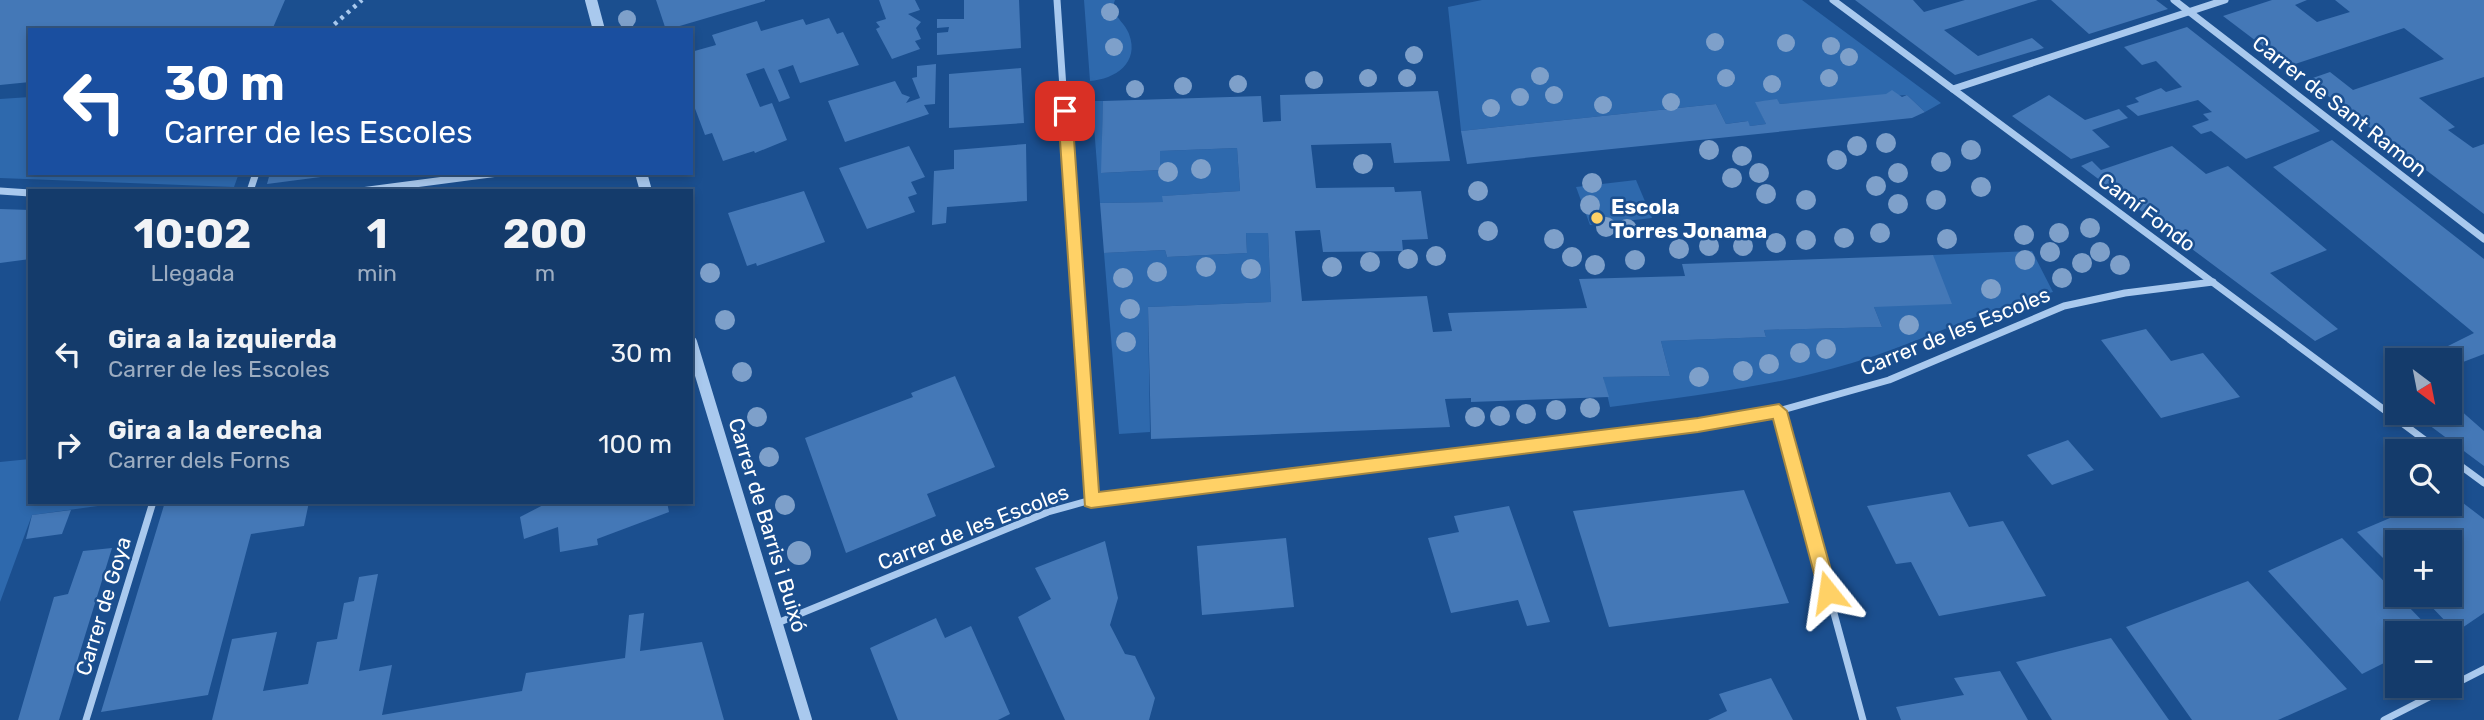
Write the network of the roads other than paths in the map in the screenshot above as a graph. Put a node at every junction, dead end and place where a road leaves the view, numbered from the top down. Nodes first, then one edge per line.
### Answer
1 (591, 0) edge
2 (1058, 0) edge
3 (1833, 0) edge
4 (2174, 0) edge
5 (2225, 0) edge
6 (2189, 12) junction
7 (598, 28) edge
8 (1953, 89) junction
9 (483, 175) edge
10 (376, 189) edge
11 (0, 191) edge
12 (28, 193) edge
13 (2484, 239) edge
14 (2213, 282) junction
15 (693, 349) edge
16 (1779, 411) junction
17 (2424, 439) edge
18 (2462, 467) edge
19 (2484, 483) edge
20 (1091, 500) junction
21 (152, 504) edge
22 (775, 624) junction
23 (2484, 669) edge
24 (86, 720) edge
25 (806, 720) edge
26 (1863, 720) edge
27 (2384, 720) edge

1 - 7 street
2 - 20 street
3 - 8 street, Camí Fondo
4 - 6 street, Carrer de Sant Ramon
5 - 6 street
6 - 8 street
6 - 13 street, Carrer de Sant Ramon
8 - 14 street, Camí Fondo
9 - 10 street
11 - 12 street
14 - 16 street, Carrer de les Escoles
14 - 17 street, Camí Fondo
15 - 22 street, Carrer de Barris i Buixó
16 - 20 street, Carrer de les Escoles
16 - 26 street
18 - 19 street
20 - 22 street, Carrer de les Escoles
21 - 24 street, Carrer de Goya
22 - 25 street, Carrer de Barris i Buixó
23 - 27 street

